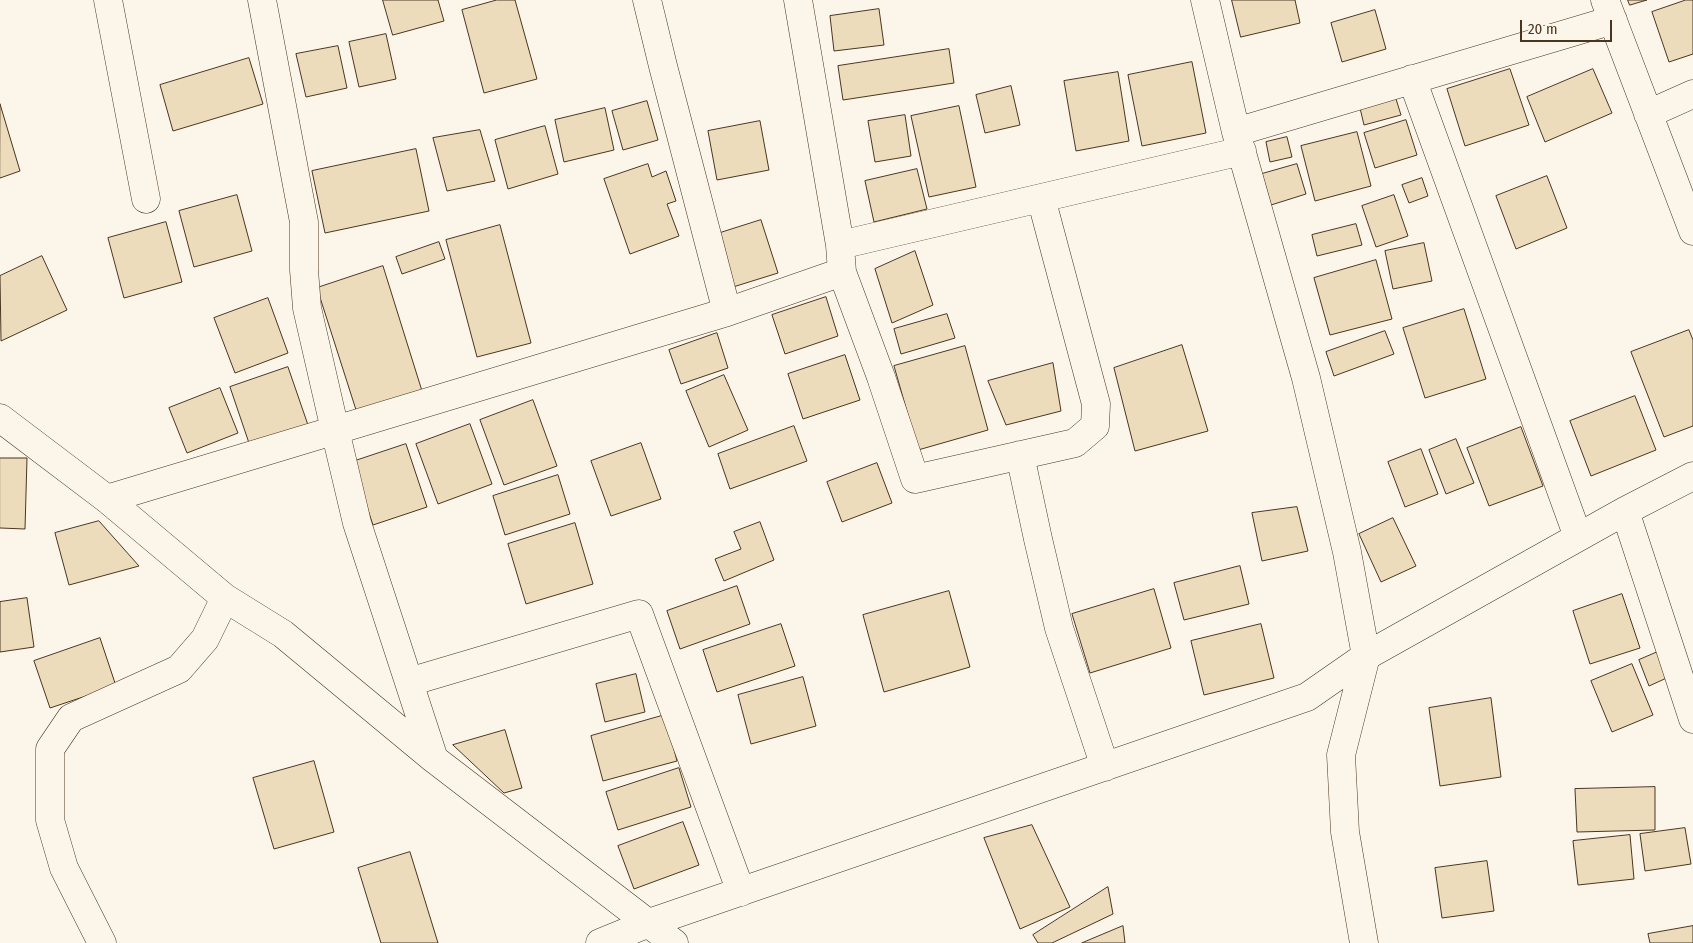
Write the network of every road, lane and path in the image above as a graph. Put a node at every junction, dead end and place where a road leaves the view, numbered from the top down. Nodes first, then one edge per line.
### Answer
1 (108, 0) edge
2 (262, 0) edge
3 (647, 0) edge
4 (798, 0) edge
5 (1205, 0) edge
6 (1609, 10) edge
7 (1412, 79) junction
8 (1693, 94) edge
9 (1648, 114) junction
10 (1239, 142) junction
11 (146, 198) dead end
12 (1041, 198) junction
13 (1693, 232) edge
14 (840, 245) junction
15 (842, 272) junction
16 (727, 312) junction
17 (0, 418) edge
18 (335, 430) junction
19 (1020, 455) junction
20 (1693, 476) edge
21 (107, 499) junction
22 (1625, 511) junction
23 (1578, 537) junction
24 (225, 598) junction
25 (1366, 656) junction
26 (409, 682) junction
27 (1693, 719) edge
28 (434, 759) junction
29 (1105, 767) junction
30 (741, 892) junction
31 (649, 924) junction
32 (102, 943) edge
33 (600, 943) edge
34 (674, 943) edge
35 (1364, 943) edge

1 - 11 street
2 - 18 street
3 - 16 street
4 - 14 street
5 - 10 street
6 - 7 street
6 - 9 street
7 - 10 street
7 - 23 street
8 - 9 street
9 - 13 street
10 - 12 street
10 - 25 street
12 - 14 street
12 - 19 street
14 - 15 street
15 - 16 street
15 - 19 street
16 - 18 street
17 - 21 street
18 - 21 street
18 - 26 street
19 - 29 street
20 - 22 street
21 - 24 street
22 - 23 street
22 - 27 street
23 - 25 street
24 - 28 street
24 - 32 street
25 - 29 street
25 - 35 street
26 - 28 street
26 - 30 street
28 - 31 street
29 - 30 street
30 - 31 street
31 - 33 street
31 - 34 street

